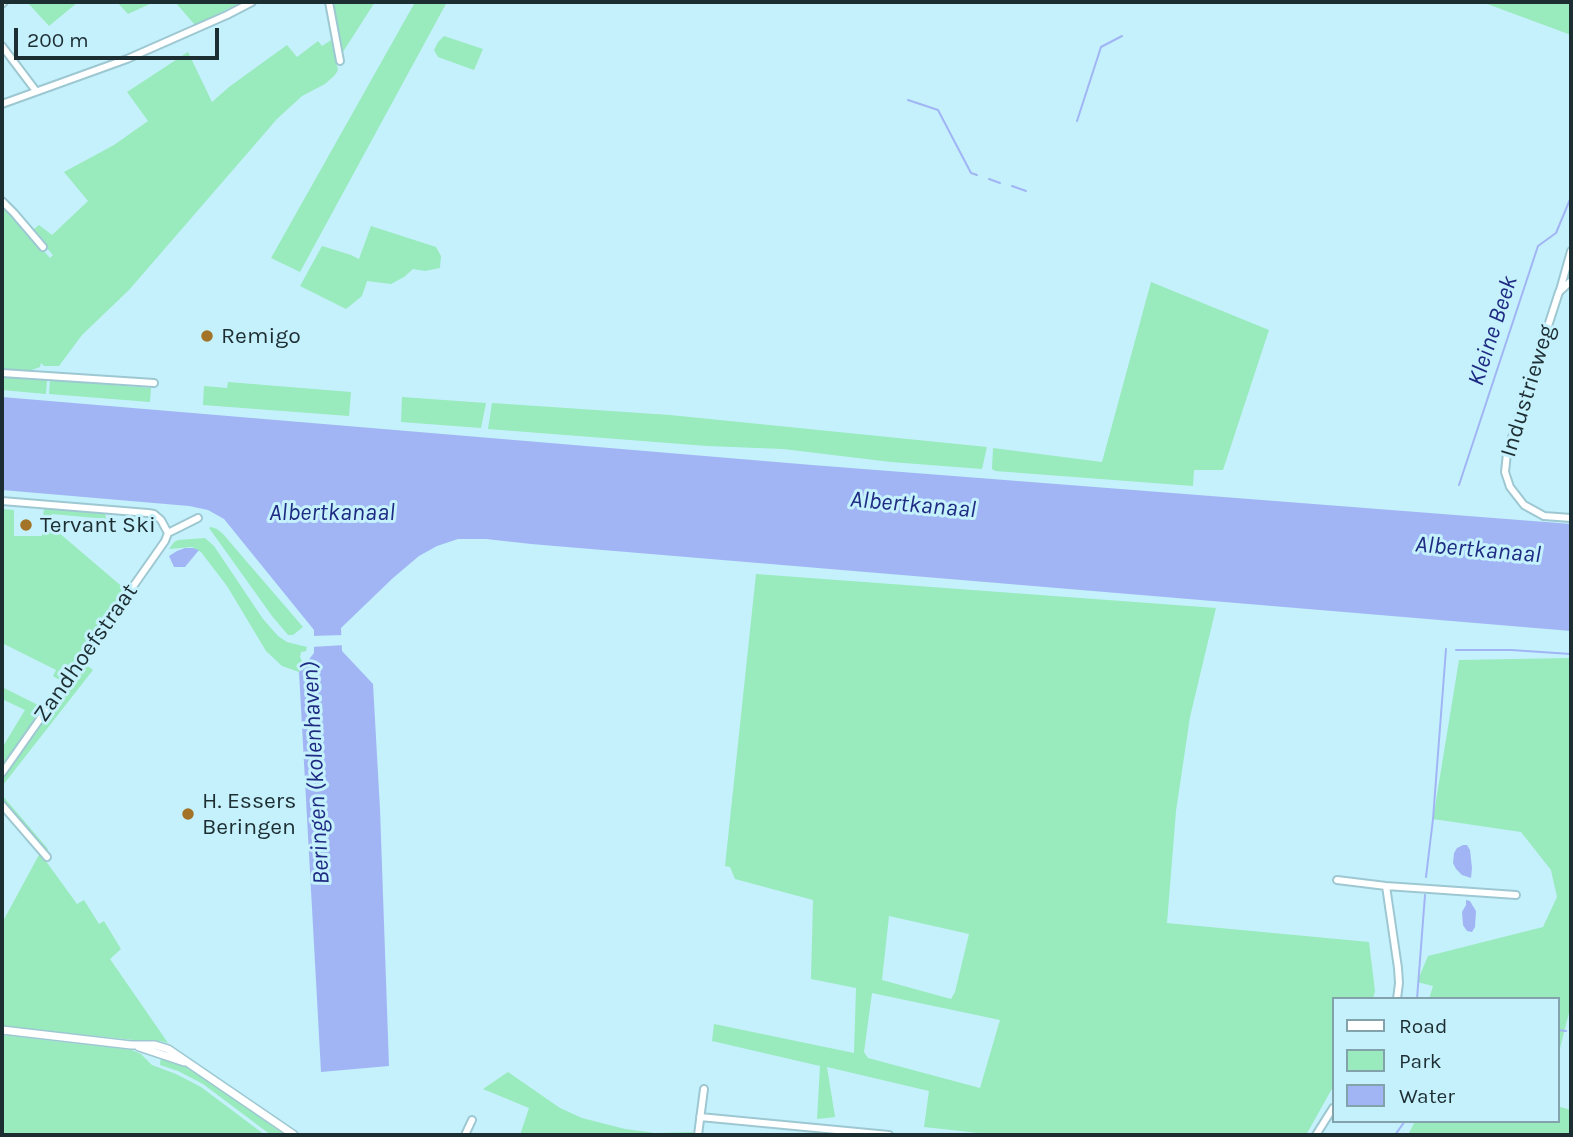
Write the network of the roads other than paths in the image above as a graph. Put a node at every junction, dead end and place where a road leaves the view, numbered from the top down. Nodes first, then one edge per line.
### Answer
1 (252, 2) edge
2 (329, 2) edge
3 (2, 46) edge
4 (340, 61) dead end
5 (36, 91) junction
6 (2, 104) edge
7 (2, 201) edge
8 (43, 247) dead end
9 (1571, 251) edge
10 (1571, 281) edge
11 (1559, 292) junction
12 (2, 373) edge
13 (154, 383) dead end
14 (2, 501) edge
15 (198, 518) dead end
16 (1571, 518) edge
17 (169, 533) junction
18 (2, 773) edge
19 (2, 805) edge
20 (47, 857) dead end
21 (1337, 880) dead end
22 (1386, 886) junction
23 (1516, 895) dead end
24 (1397, 997) edge
25 (2, 1030) edge
26 (704, 1089) dead end
27 (1332, 1110) edge
28 (701, 1117) junction
29 (472, 1120) dead end
30 (294, 1135) edge
31 (466, 1135) edge
32 (698, 1135) edge
33 (889, 1135) edge
34 (1315, 1135) edge

1 - 5 street
2 - 4 street
3 - 5 street
5 - 6 street
7 - 8 street
9 - 11 street, Industrieweg
10 - 11 street, Industrieweg
11 - 16 street, Industrieweg
12 - 13 street
14 - 17 street
15 - 17 street, Zandhoefstraat
17 - 18 street, Zandhoefstraat
19 - 20 street
21 - 22 street
22 - 23 street
22 - 24 street
25 - 30 street
26 - 28 street
27 - 34 street
28 - 32 street
28 - 33 street
29 - 31 street

